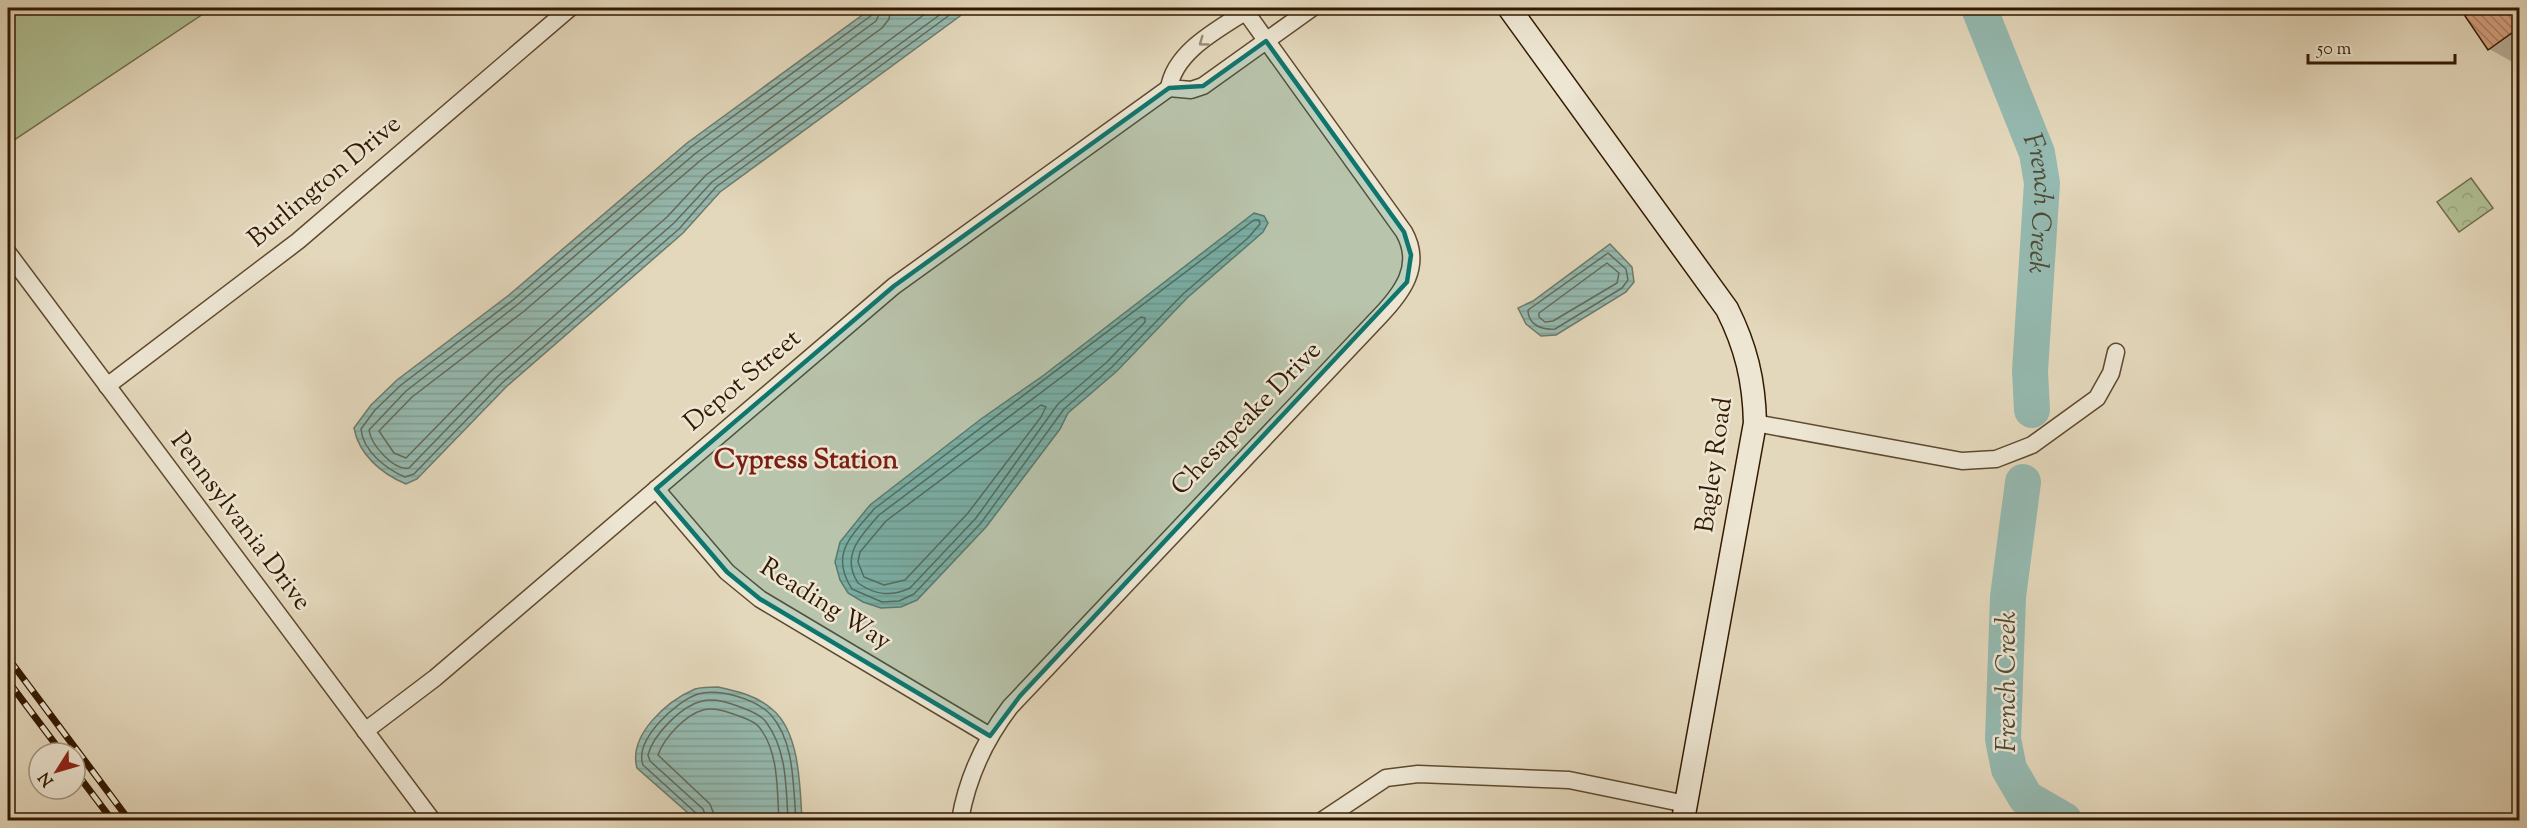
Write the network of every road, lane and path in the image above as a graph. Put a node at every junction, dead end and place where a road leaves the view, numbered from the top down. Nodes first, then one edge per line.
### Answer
1 (570, 8) edge
2 (1312, 8) edge
3 (1509, 8) edge
4 (1246, 9) edge
5 (1266, 41) junction
6 (1169, 88) junction
7 (8, 253) edge
8 (2116, 352) dead end
9 (107, 386) junction
10 (1755, 423) junction
11 (656, 489) junction
12 (365, 731) junction
13 (990, 736) junction
14 (8, 811) edge
15 (1685, 812) edge
16 (15, 820) edge
17 (432, 820) edge
18 (960, 820) edge
19 (1323, 820) edge

1 - 9 street, Burlington Drive
2 - 5 street
3 - 10 street, Bagley Road
4 - 5 street
4 -> 6 street, Depot Street
5 - 6 street
5 - 13 street, Chesapeake Drive
6 - 11 street, Depot Street
7 - 9 street, Pennsylvania Drive
8 - 10 street
9 - 12 street, Pennsylvania Drive
10 - 15 street, Bagley Road
11 - 12 street, Depot Street
11 - 13 street, Reading Way
12 - 17 street, Pennsylvania Drive
13 - 18 street, Chesapeake Drive
14 - 16 lane
15 - 19 street

